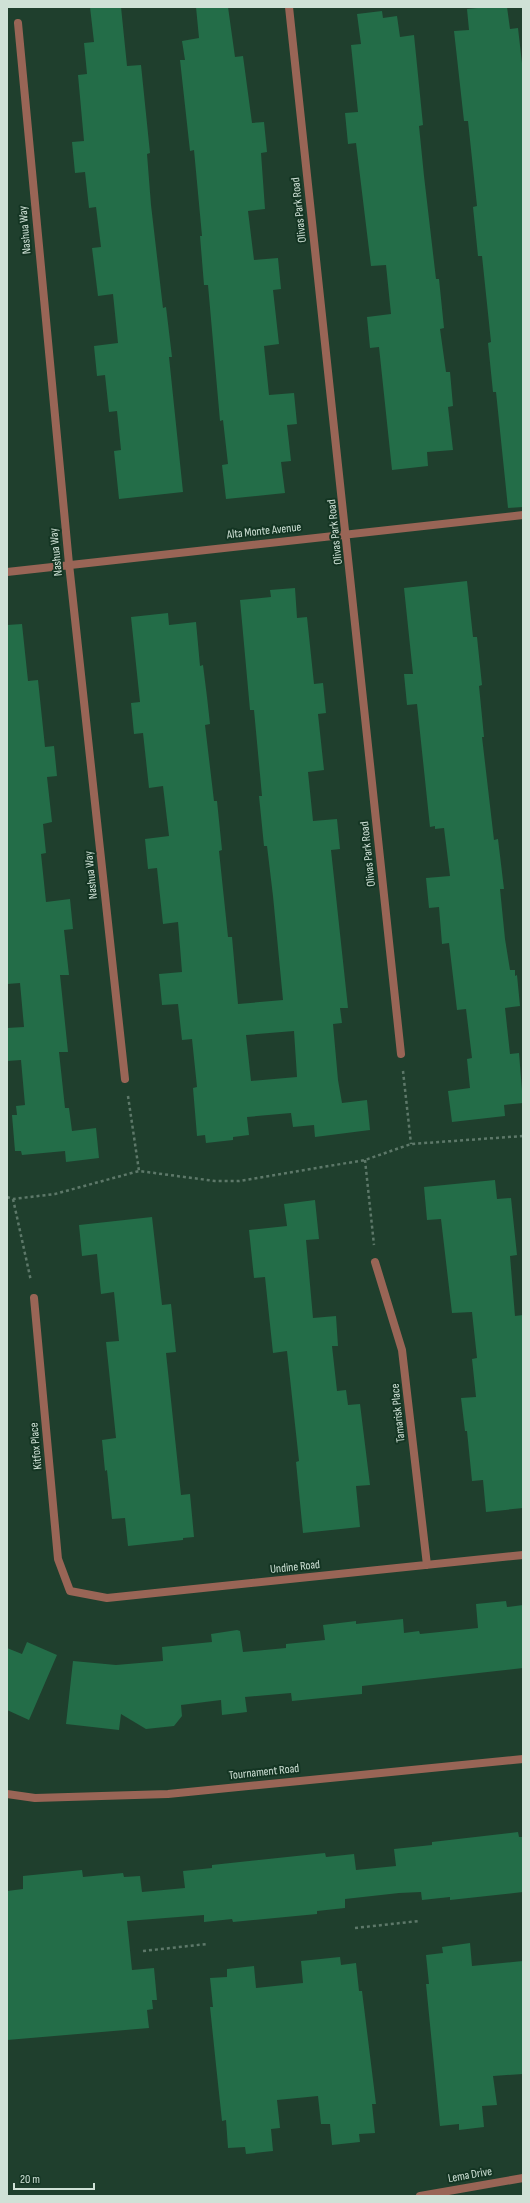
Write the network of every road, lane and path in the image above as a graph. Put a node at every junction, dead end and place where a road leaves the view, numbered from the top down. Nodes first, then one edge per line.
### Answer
1 (289, 7) edge
2 (18, 22) dead end
3 (523, 516) edge
4 (347, 533) junction
5 (69, 564) junction
6 (7, 572) edge
7 (401, 1054) joint
8 (125, 1079) joint
9 (523, 1136) edge
10 (411, 1144) junction
11 (366, 1160) junction
12 (139, 1171) junction
13 (7, 1197) edge
14 (14, 1200) junction
15 (375, 1262) joint
16 (34, 1298) joint
17 (523, 1555) edge
18 (427, 1565) junction
19 (70, 1591) joint
20 (523, 1759) edge
21 (7, 1794) edge
22 (419, 1921) dead end
23 (355, 1928) dead end
24 (207, 1944) dead end
25 (143, 1951) dead end
26 (523, 2178) edge
27 (420, 2196) edge

1 - 4 street, Olivas Park Road
2 - 5 street, Nashua Way
3 - 4 street, Alta Monte Avenue
4 - 5 street, Alta Monte Avenue
4 - 7 street, Olivas Park Road
5 - 6 street, Alta Monte Avenue
5 - 8 street, Nashua Way
7 - 10 path
8 - 12 path
9 - 10 path
10 - 11 path
11 - 12 path
11 - 15 path
12 - 14 path
13 - 14 path
14 - 16 path
15 - 18 street, Tamarisk Place
16 - 19 street, Kitfox Place
17 - 18 street, Undine Road
18 - 19 street, Undine Road
20 - 21 street, Tournament Road
22 - 23 path
24 - 25 path
26 - 27 street, Lema Drive

